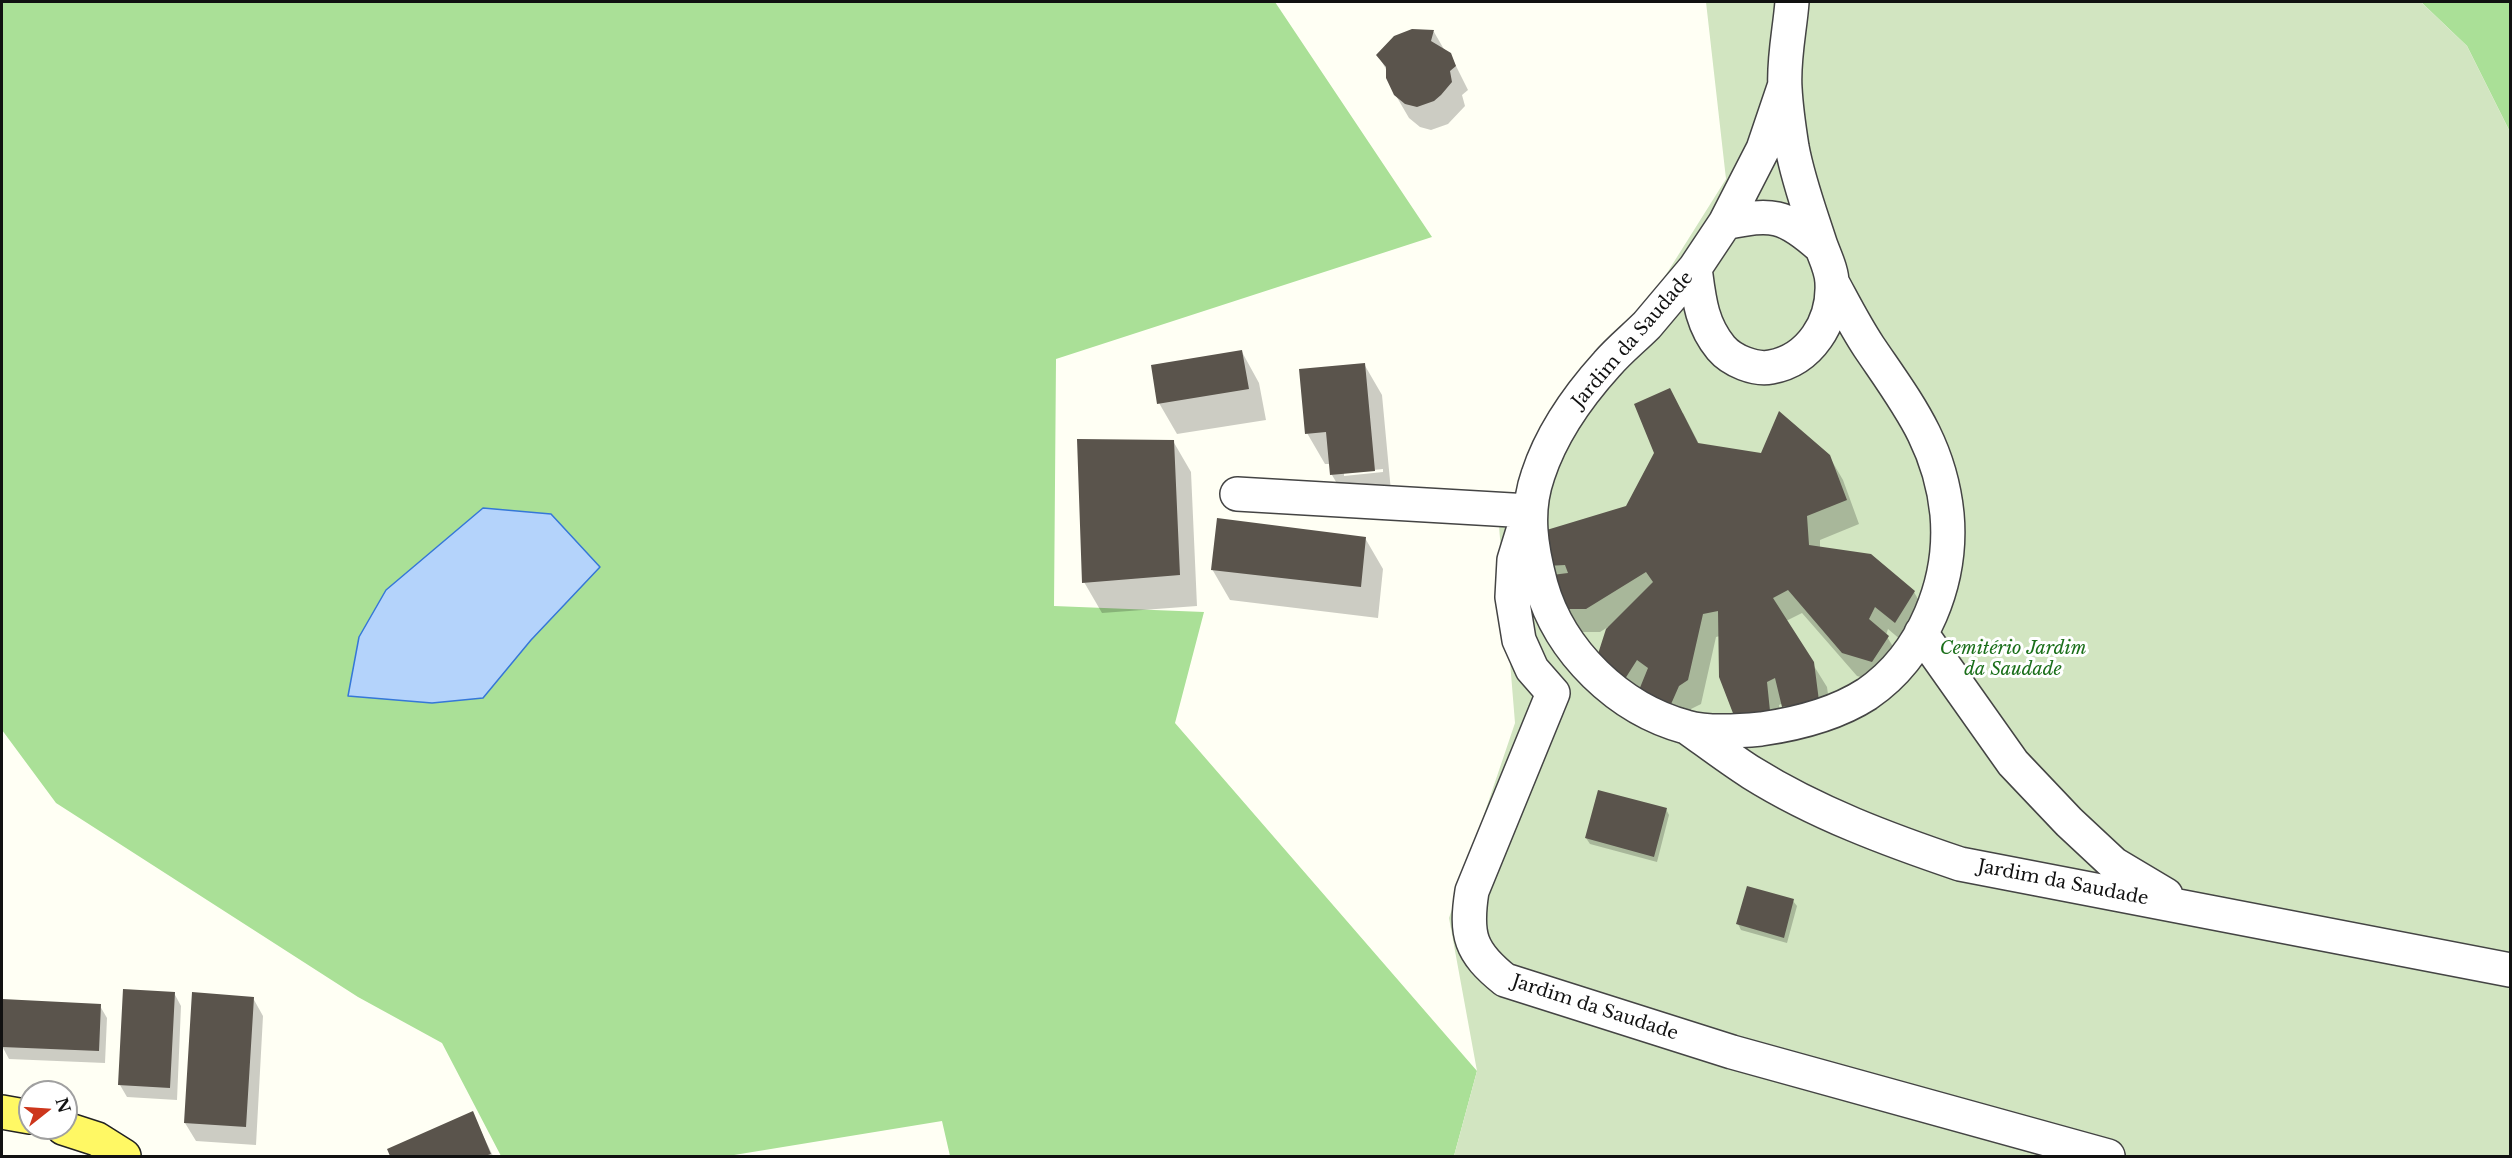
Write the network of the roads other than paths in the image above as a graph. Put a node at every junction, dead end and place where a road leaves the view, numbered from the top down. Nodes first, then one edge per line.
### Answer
1 (1792, 2) edge
2 (1784, 87) junction
3 (1725, 223) junction
4 (1821, 247) junction
5 (1695, 268) junction
6 (1832, 282) junction
7 (1237, 494) dead end
8 (1529, 511) junction
9 (1921, 633) junction
10 (1605, 683) junction
11 (1553, 693) junction
12 (1688, 728) junction
13 (2183, 906) junction
14 (2511, 970) edge
15 (2, 1112) edge
16 (18, 1115) edge
17 (78, 1133) edge
18 (123, 1156) edge
19 (2108, 1156) edge

1 - 2 lane, Jardim da Saudade
2 - 3 lane, Jardim da Saudade
2 - 4 lane, Jardim da Saudade
3 - 4 lane
3 - 5 lane, Jardim da Saudade
4 - 6 lane, Jardim da Saudade
5 - 6 lane, Jardim da Saudade
5 - 8 lane, Jardim da Saudade
6 - 9 lane, Jardim da Saudade
7 - 8 lane
8 - 10 lane, Jardim da Saudade
8 - 11 lane, Jardim da Saudade
9 - 12 lane, Jardim da Saudade
9 - 13 lane, Jardim da Saudade
10 - 11 lane
10 - 12 lane, Jardim da Saudade
11 - 19 lane, Jardim da Saudade
12 - 13 lane, Jardim da Saudade
13 - 14 lane, Jardim da Saudade
15 - 16 main road
17 - 18 main road

